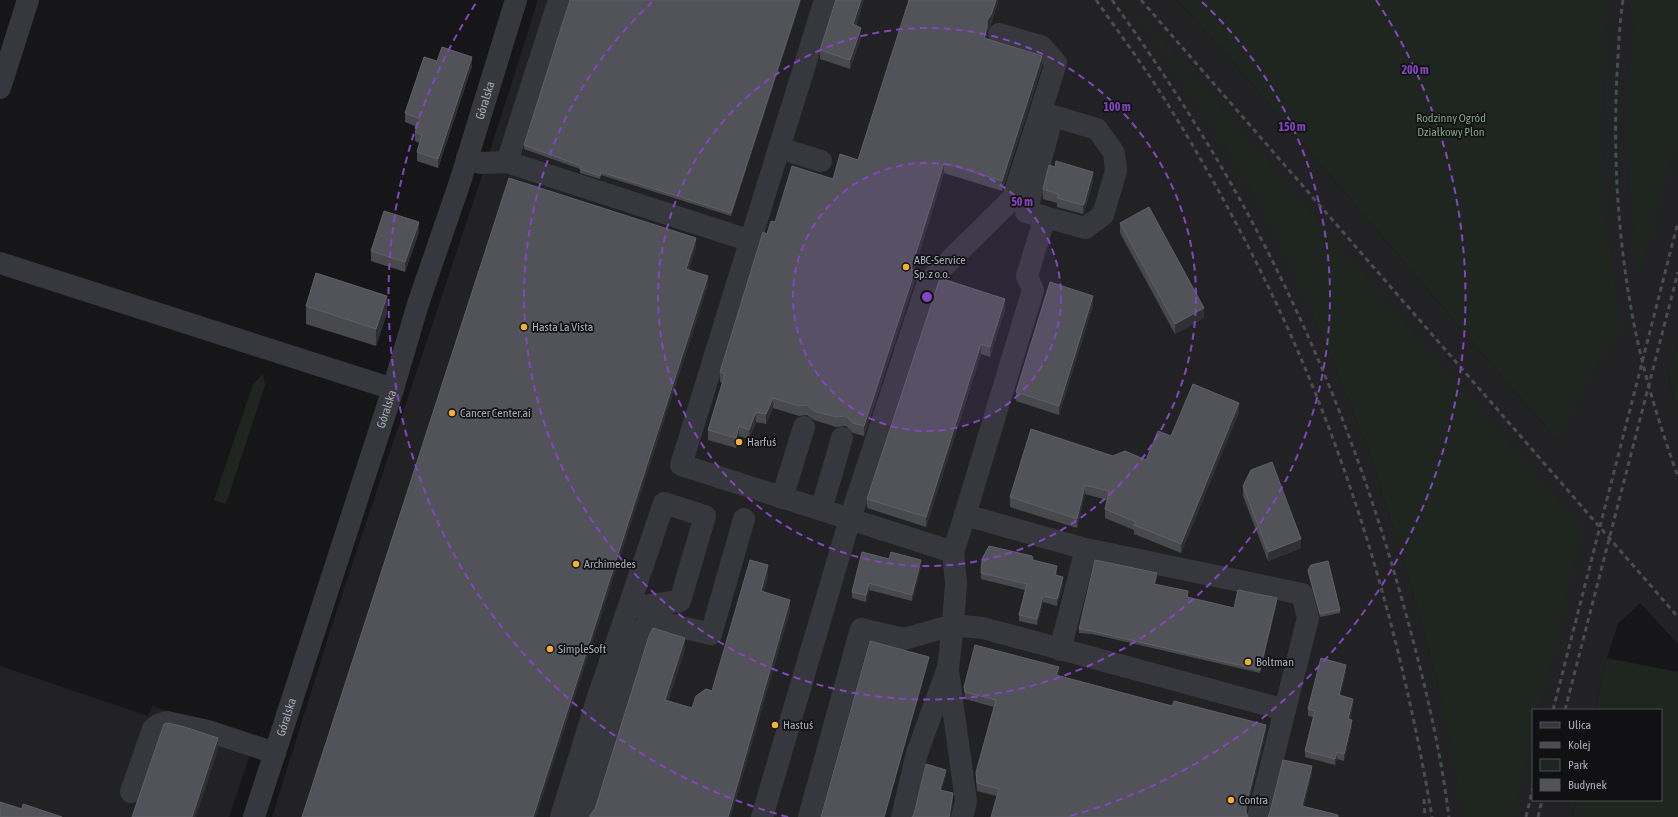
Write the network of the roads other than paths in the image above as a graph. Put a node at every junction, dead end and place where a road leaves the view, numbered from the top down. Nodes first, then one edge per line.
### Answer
1 (28, 0) edge
2 (516, 0) edge
3 (560, 0) edge
4 (825, 0) edge
5 (999, 34) dead end
6 (0, 88) edge
7 (779, 148) junction
8 (467, 158) junction
9 (821, 161) dead end
10 (507, 162) junction
11 (1045, 217) junction
12 (751, 241) junction
13 (0, 263) edge
14 (392, 389) junction
15 (804, 427) dead end
16 (842, 438) dead end
17 (782, 498) junction
18 (820, 510) junction
19 (965, 515) junction
20 (744, 519) dead end
21 (850, 520) junction
22 (1086, 549) junction
23 (953, 552) junction
24 (629, 608) junction
25 (953, 626) junction
26 (1060, 650) junction
27 (948, 668) junction
28 (1285, 710) junction
29 (275, 753) junction
30 (132, 792) dead end
31 (254, 817) edge
32 (561, 817) edge
33 (583, 817) edge
34 (762, 817) edge
35 (809, 817) edge
36 (902, 817) edge
37 (962, 817) edge
38 (1258, 817) edge

1 - 6 street
2 - 8 street, Góralska
3 - 10 street
4 - 7 street
5 - 21 street
7 - 9 street
7 - 12 street
8 - 10 street
8 - 14 street, Góralska
10 - 12 street
11 - 11 street
11 - 19 street
12 - 17 street
13 - 14 street
14 - 29 street, Góralska
15 - 17 street
16 - 18 street
17 - 18 street
18 - 21 street
19 - 22 street
19 - 23 street
20 - 33 street
21 - 23 street
21 - 34 street
22 - 26 street
22 - 28 street
23 - 25 street
24 - 24 street
24 - 32 street
25 - 26 street
25 - 27 street
25 - 35 street
26 - 28 street
27 - 36 street
27 - 37 street
28 - 38 street
29 - 30 street
29 - 31 street, Góralska

